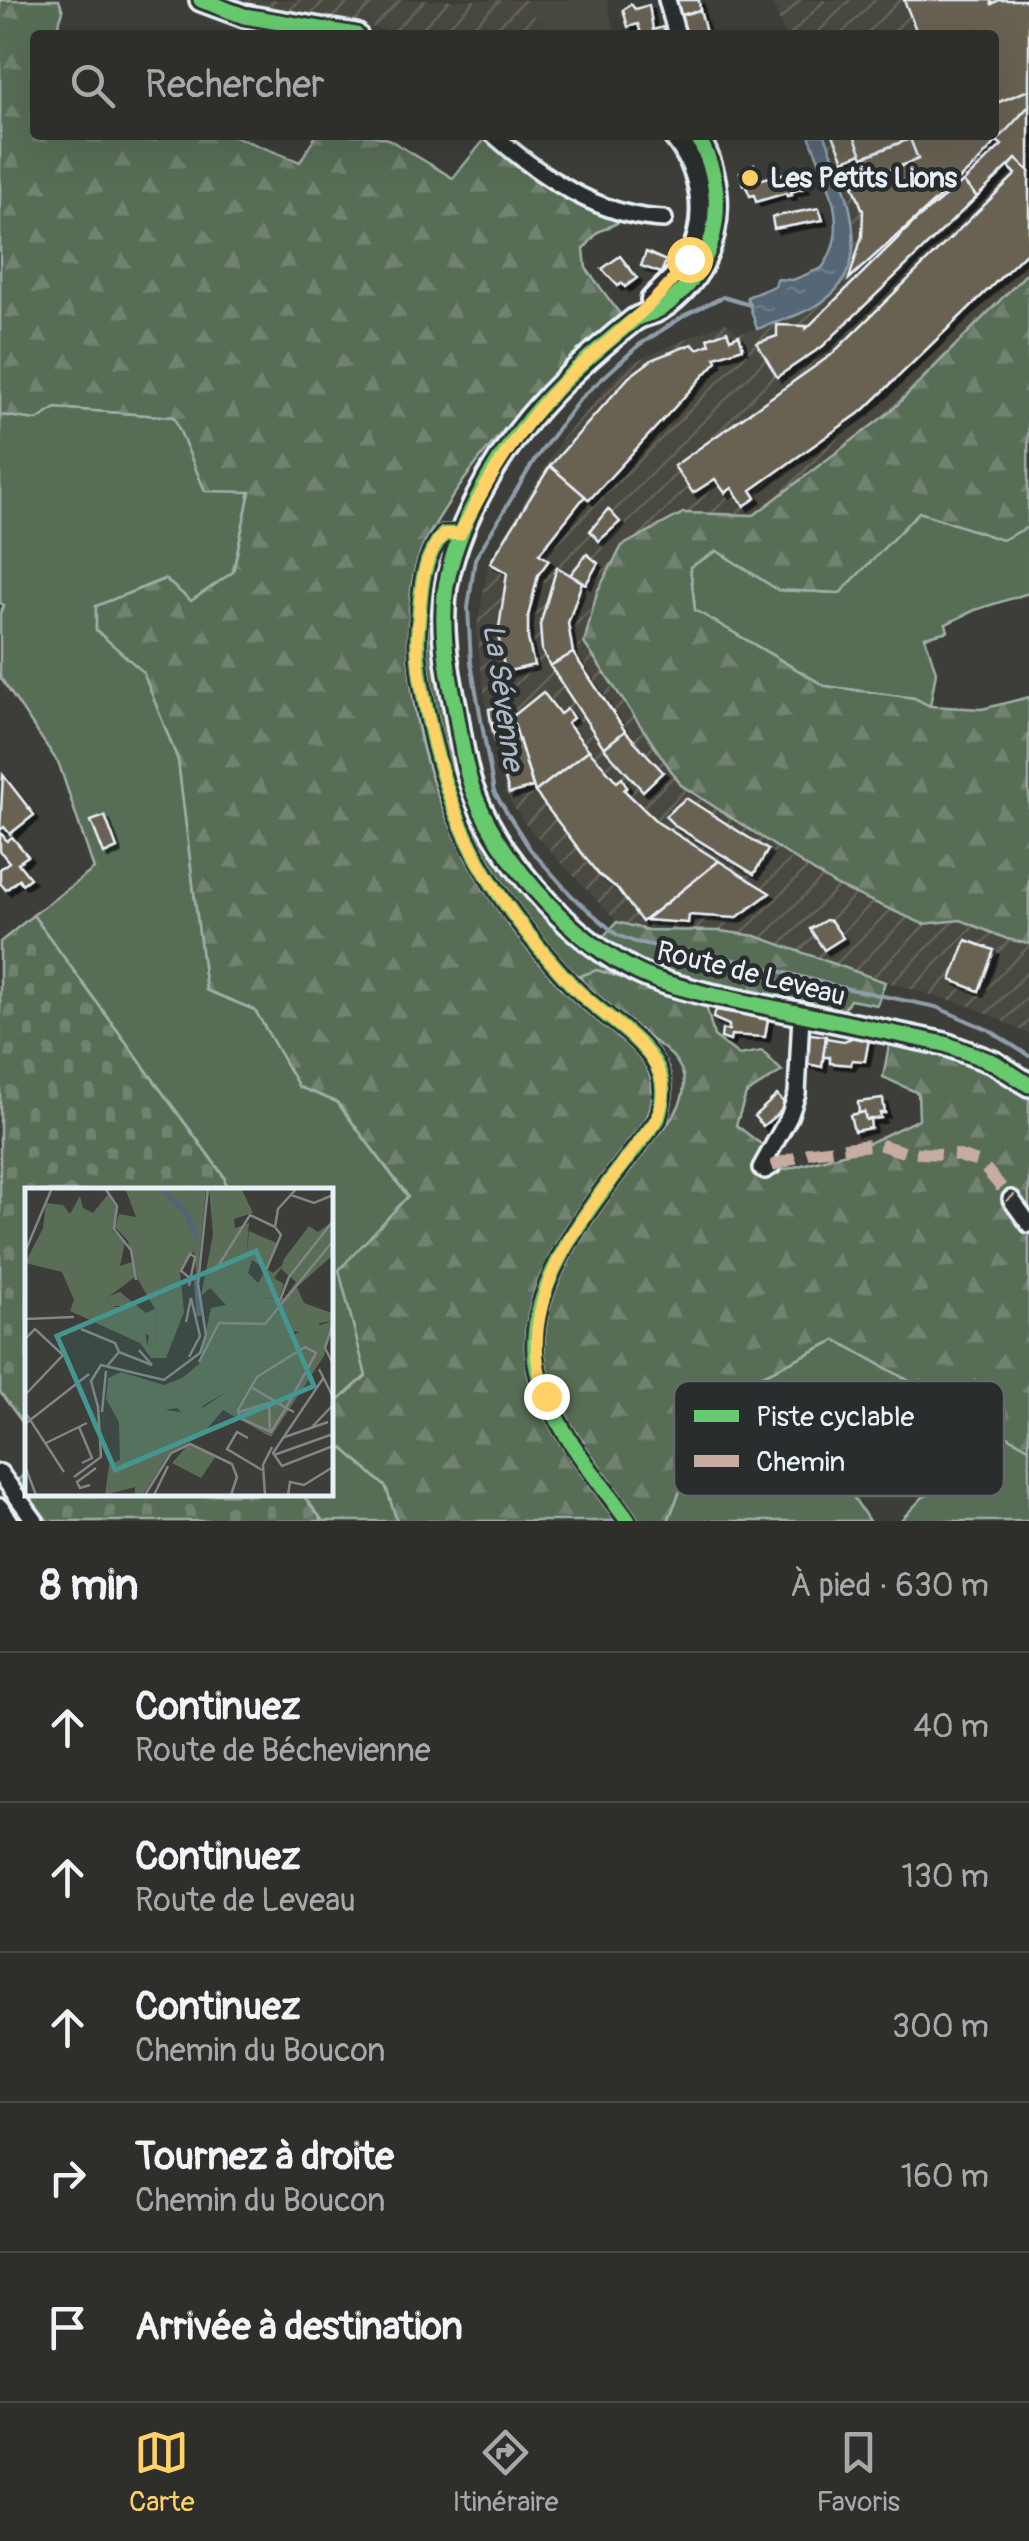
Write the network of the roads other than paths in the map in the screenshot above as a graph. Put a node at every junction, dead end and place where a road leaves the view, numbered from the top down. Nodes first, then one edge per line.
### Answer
1 (201, 0) edge
2 (667, 0) edge
3 (327, 30) edge
4 (676, 30) edge
5 (500, 140) edge
6 (677, 140) edge
7 (699, 140) edge
8 (664, 219) dead end
9 (638, 317) junction
10 (460, 534) junction
11 (801, 1014) junction
12 (1029, 1085) edge
13 (772, 1166) dead end
14 (1011, 1199) dead end
15 (1029, 1224) edge
16 (0, 1474) edge
17 (0, 1507) edge
18 (10, 1521) edge
19 (35, 1521) edge
20 (628, 1521) edge

1 - 3 street
2 - 4 street
5 - 8 street
6 - 9 street
7 - 9 street
9 - 10 street, Route de Leveau
10 - 11 street, Route de Leveau
10 - 20 street
11 - 12 street, Route de Leveau
11 - 13 street
14 - 15 street
16 - 19 street
17 - 18 street

